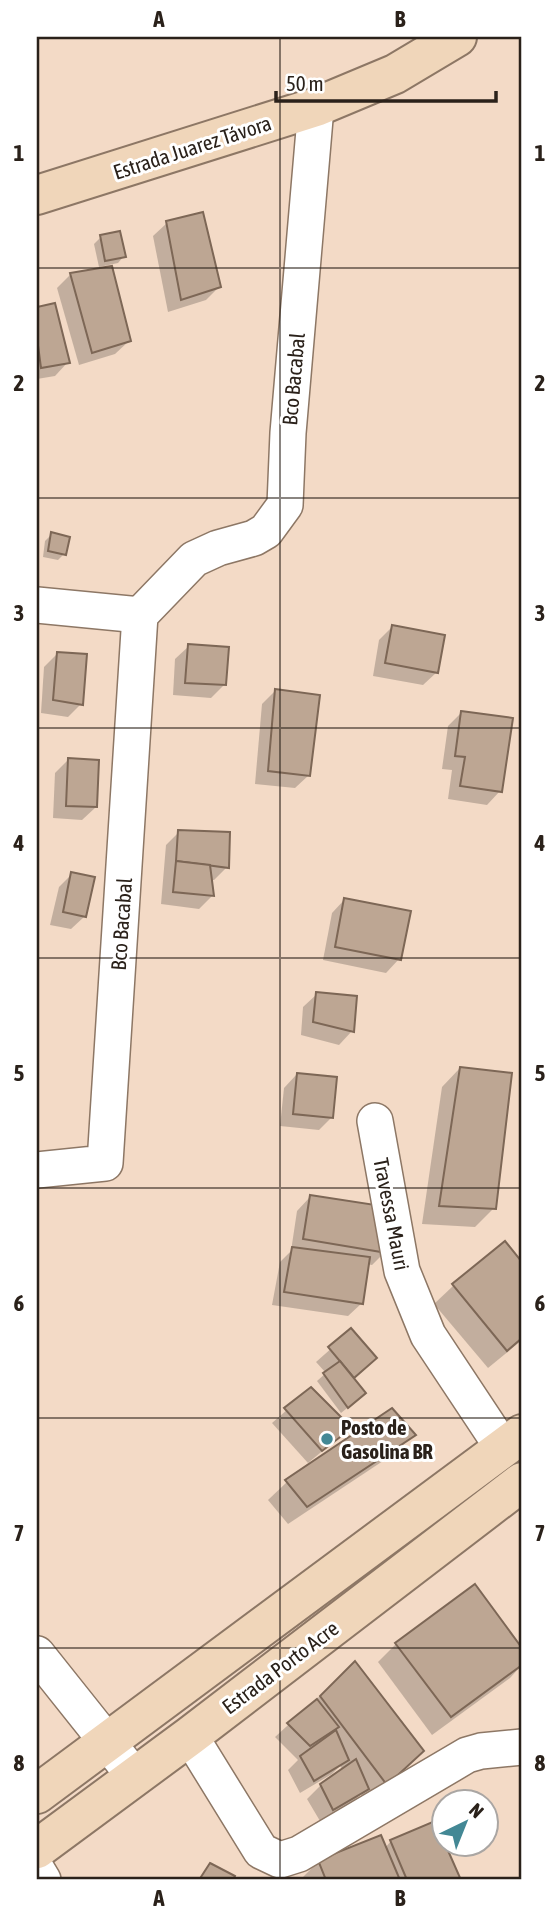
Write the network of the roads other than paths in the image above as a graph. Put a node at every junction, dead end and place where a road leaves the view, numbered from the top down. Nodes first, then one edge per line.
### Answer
1 (457, 37) edge
2 (316, 107) junction
3 (37, 194) edge
4 (37, 605) edge
5 (140, 615) junction
6 (375, 1121) dead end
7 (37, 1170) edge
8 (513, 1441) edge
9 (522, 1482) edge
10 (37, 1654) edge
11 (190, 1736) junction
12 (107, 1742) junction
13 (522, 1746) edge
14 (135, 1777) junction
15 (37, 1794) edge
16 (37, 1849) edge
17 (37, 1870) edge
18 (43, 1880) edge

1 - 2 main road, Estrada Juarez Távora
2 - 3 main road, Estrada Juarez Távora
2 - 5 street, Bco Bacabal
4 - 5 street
5 - 7 street, Bco Bacabal
6 - 8 street, Travessa Mauri
8 - 12 main road, Estrada Porto Acre
9 - 11 main road, Estrada Porto Acre
10 - 12 street
11 - 13 street
11 - 14 main road, Estrada Porto Acre
12 - 14 street
12 - 15 main road, Estrada Porto Acre
14 - 16 main road, Estrada Porto Acre
17 - 18 street

